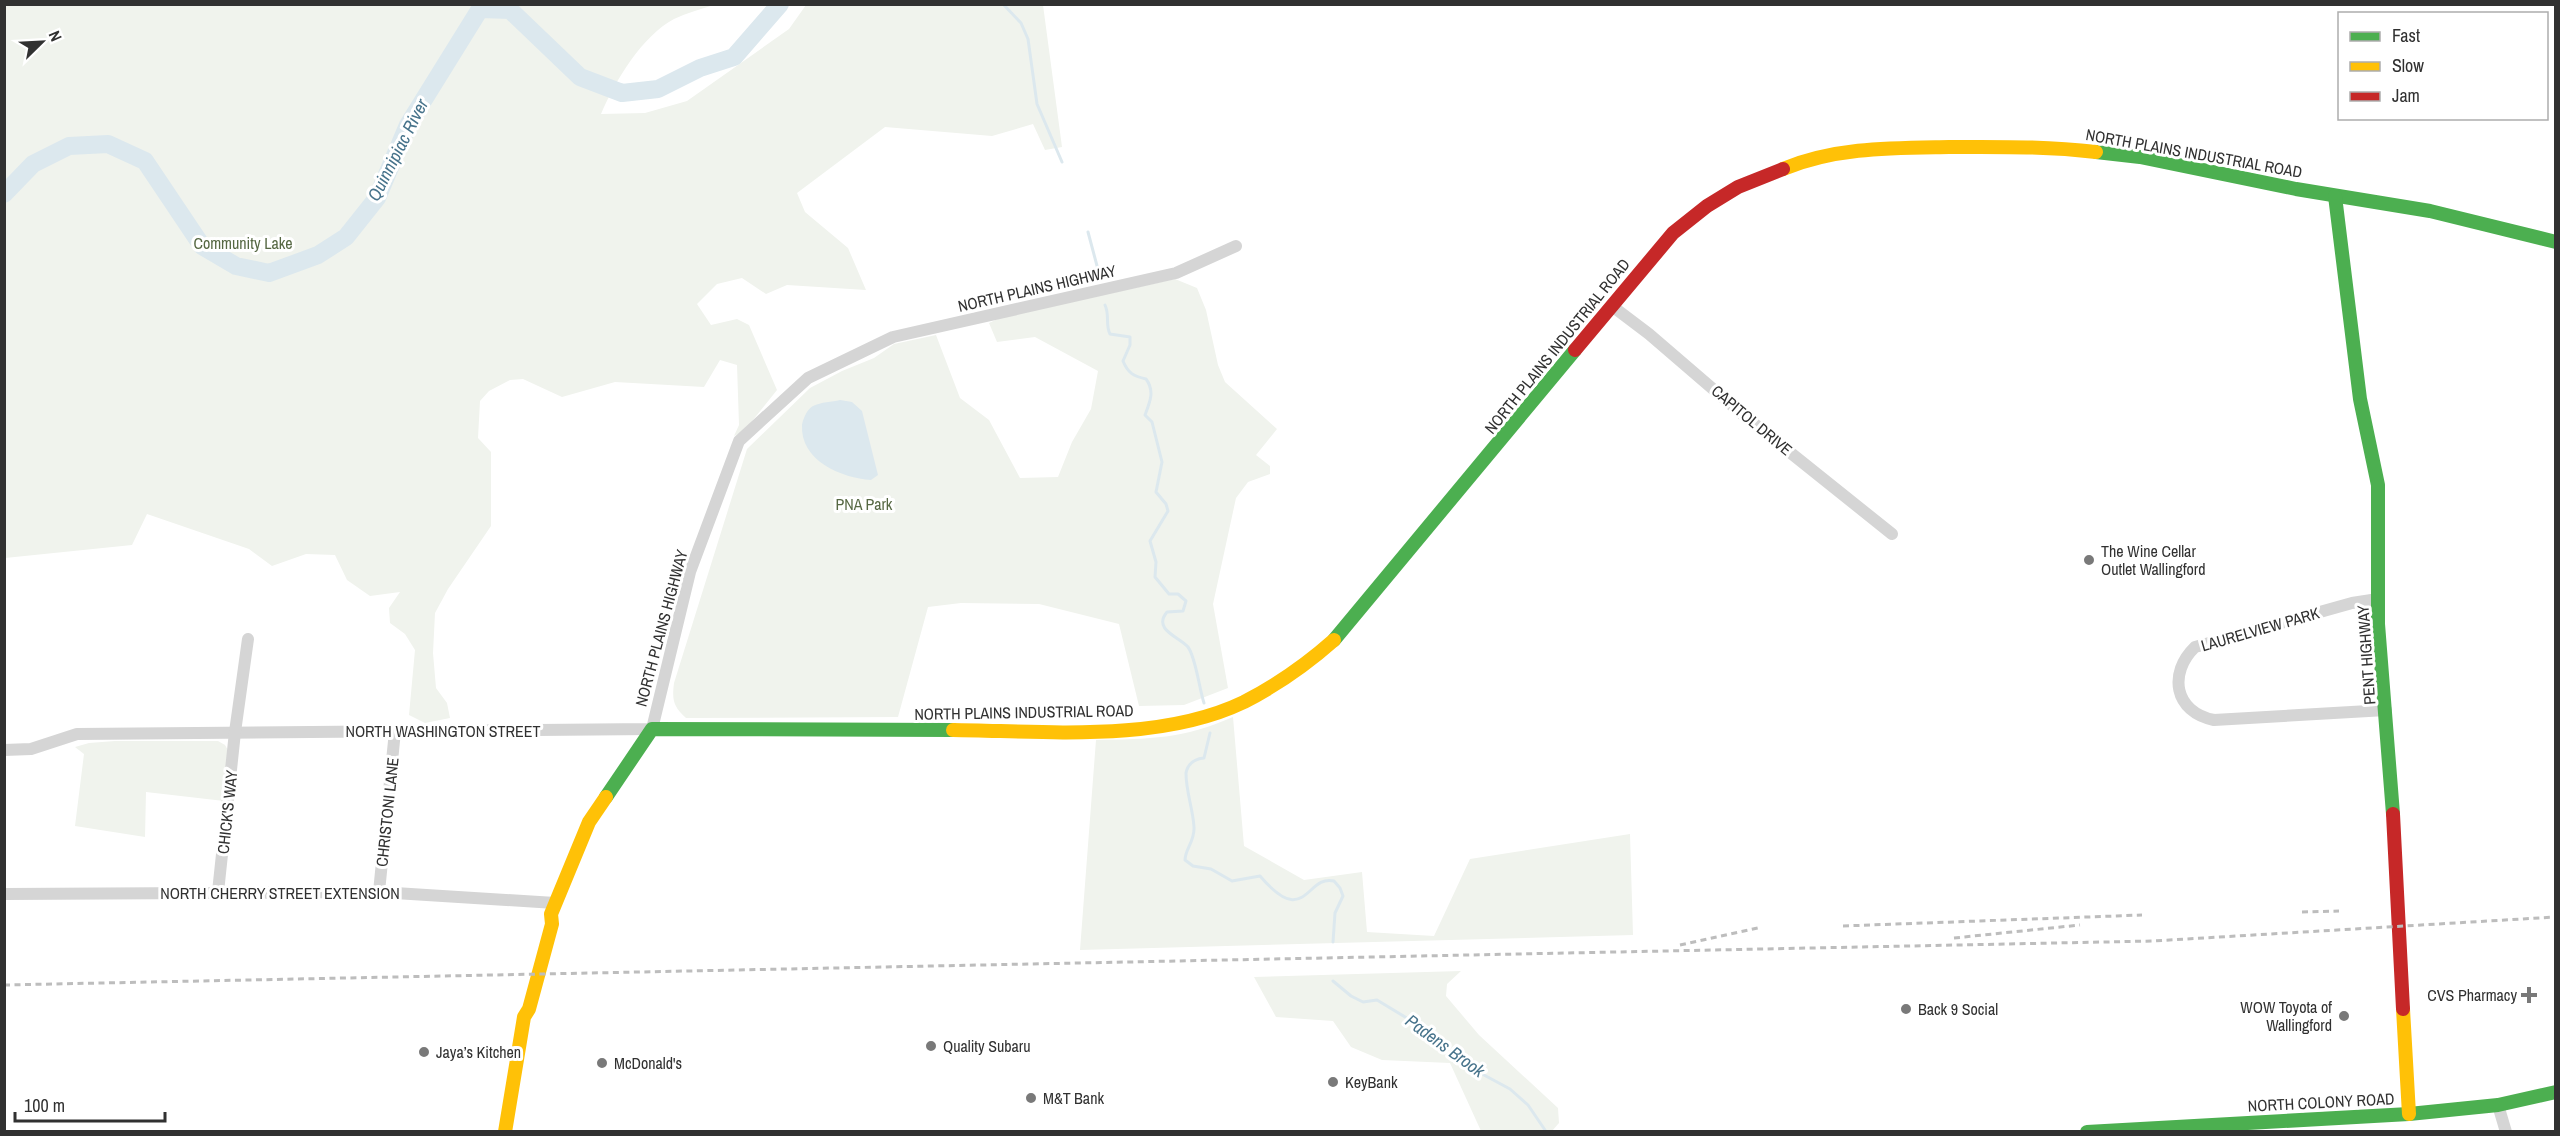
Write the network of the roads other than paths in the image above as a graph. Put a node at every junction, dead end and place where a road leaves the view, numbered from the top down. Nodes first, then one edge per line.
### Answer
1 (2335, 196) junction
2 (2556, 242) edge
3 (1236, 246) dead end
4 (1612, 306) junction
5 (1892, 534) dead end
6 (2378, 599) junction
7 (248, 639) dead end
8 (2386, 710) junction
9 (652, 729) junction
10 (395, 731) junction
11 (235, 732) junction
12 (4, 750) edge
13 (218, 892) junction
14 (379, 892) junction
15 (4, 894) edge
16 (553, 909) junction
17 (2556, 1092) edge
18 (2498, 1105) junction
19 (2409, 1114) junction
20 (505, 1131) edge
21 (2087, 1131) edge
22 (2506, 1131) edge

1 - 2 street, NORTH PLAINS INDUSTRIAL ROAD
1 - 4 street, NORTH PLAINS INDUSTRIAL ROAD
1 - 6 street, PENT HIGHWAY
3 - 9 street, NORTH PLAINS HIGHWAY
4 - 5 street, CAPITOL DRIVE
4 - 9 street, NORTH PLAINS INDUSTRIAL ROAD
6 - 8 street, PENT HIGHWAY
6 - 8 street, LAURELVIEW PARK
7 - 11 street, CHICK'S WAY
8 - 19 street, PENT HIGHWAY
9 - 10 street, NORTH WASHINGTON STREET
9 - 16 street, NORTH PLAINS HIGHWAY
10 - 11 street, NORTH WASHINGTON STREET
10 - 14 street, CHRISTONI LANE
11 - 12 street, NORTH WASHINGTON STREET
11 - 13 street, CHICK'S WAY
13 - 14 street, NORTH CHERRY STREET EXTENSION
13 - 15 street, NORTH CHERRY STREET EXTENSION
14 - 16 street, NORTH CHERRY STREET EXTENSION
16 - 20 street, NORTH PLAINS HIGHWAY
17 - 18 street, NORTH COLONY ROAD
18 - 19 street, NORTH COLONY ROAD
18 - 22 street
19 - 21 street, NORTH COLONY ROAD

